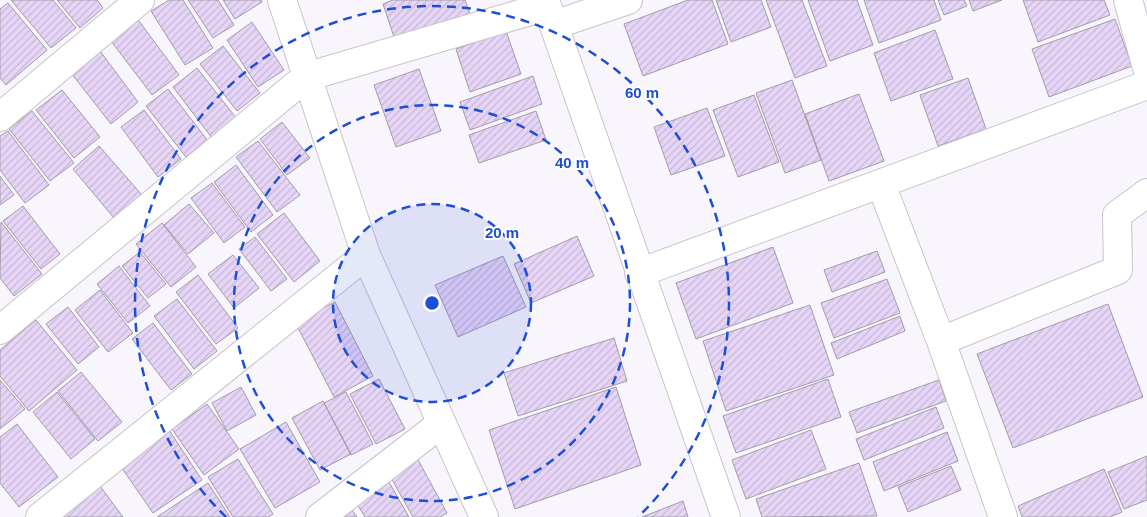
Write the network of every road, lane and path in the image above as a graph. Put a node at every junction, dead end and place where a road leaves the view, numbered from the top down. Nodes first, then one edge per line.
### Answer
1 (140, 0) edge
2 (282, 0) edge
3 (628, 0) edge
4 (1128, 0) edge
5 (548, 10) edge
6 (1147, 68) edge
7 (306, 77) junction
8 (1147, 86) edge
9 (0, 118) edge
10 (880, 184) junction
11 (1147, 193) edge
12 (366, 255) junction
13 (639, 273) junction
14 (0, 330) edge
15 (941, 341) junction
16 (442, 423) junction
17 (40, 517) edge
18 (320, 517) edge
19 (484, 517) edge
20 (726, 517) edge
21 (1003, 517) edge

1 - 9 street
2 - 7 street
3 - 5 street
4 - 6 street
5 - 7 street
5 - 13 street
7 - 12 street
7 - 14 street
8 - 10 street
10 - 13 street
10 - 15 street
11 - 15 street
12 - 16 street
12 - 17 street
13 - 20 street
15 - 21 street
16 - 18 street
16 - 19 street

